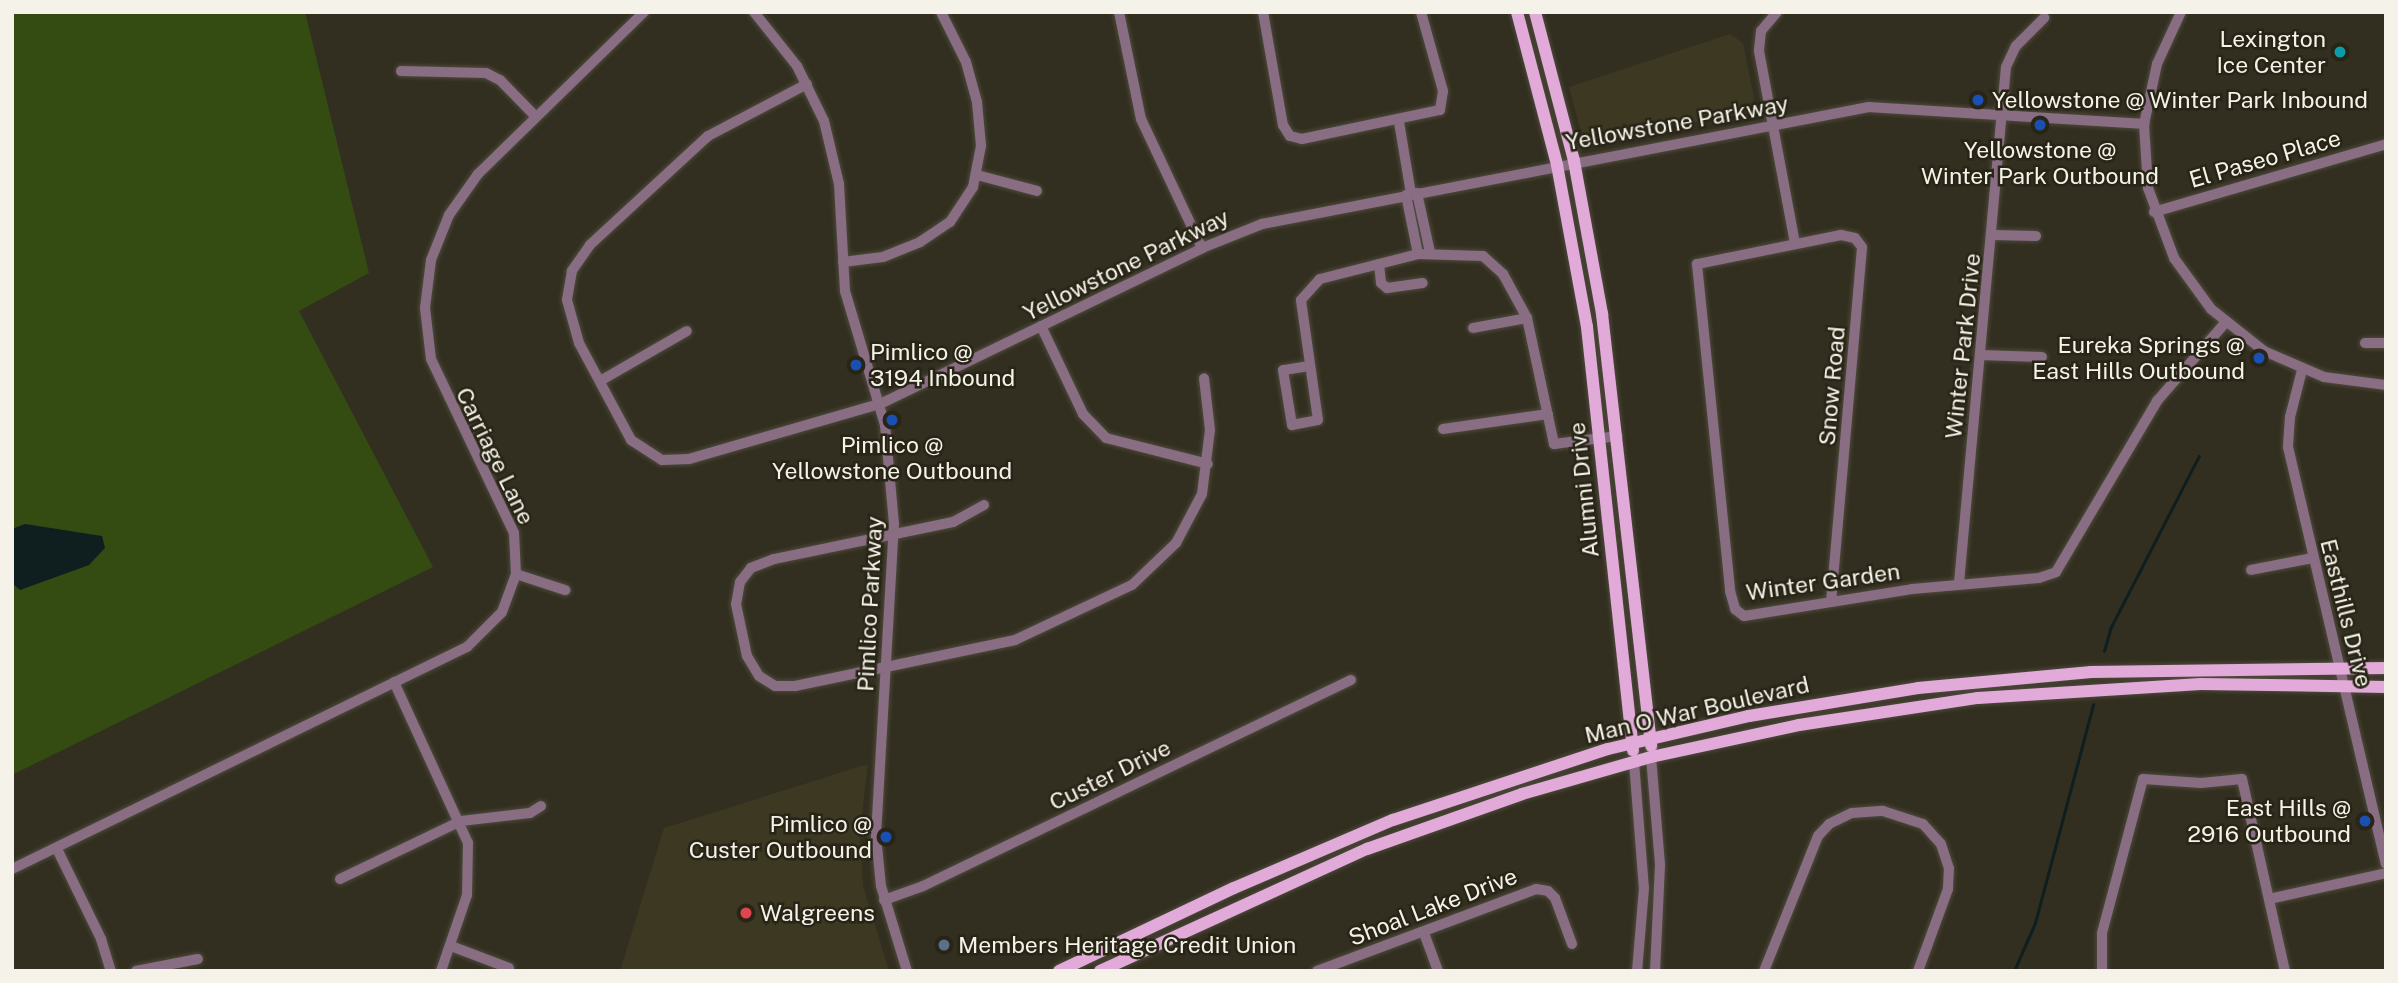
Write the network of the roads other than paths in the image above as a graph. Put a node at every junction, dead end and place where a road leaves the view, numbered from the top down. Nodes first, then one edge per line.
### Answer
1 (644, 12) edge
2 (754, 12) edge
3 (942, 12) edge
4 (1119, 12) edge
5 (1263, 12) edge
6 (1421, 12) edge
7 (1517, 12) edge
8 (1535, 12) edge
9 (1777, 12) edge
10 (2181, 12) edge
11 (2044, 18) dead end
12 (401, 71) dead end
13 (807, 84) junction
14 (2003, 113) junction
15 (536, 117) junction
16 (1399, 121) junction
17 (2144, 124) junction
18 (1774, 125) junction
19 (2386, 144) edge
20 (1574, 161) junction
21 (1557, 165) junction
22 (977, 175) junction
23 (1037, 191) dead end
24 (1411, 194) junction
25 (2154, 212) junction
26 (1994, 235) junction
27 (2036, 236) dead end
28 (1795, 244) junction
29 (1202, 248) junction
30 (1430, 252) junction
31 (1418, 254) junction
32 (843, 262) junction
33 (1379, 264) junction
34 (1423, 283) dead end
35 (1527, 318) junction
36 (2225, 323) junction
37 (1041, 326) junction
38 (1473, 328) dead end
39 (687, 331) dead end
40 (2365, 343) dead end
41 (2386, 343) edge
42 (1980, 355) junction
43 (2042, 357) dead end
44 (1309, 366) junction
45 (2302, 370) junction
46 (1204, 378) dead end
47 (600, 381) junction
48 (2386, 385) edge
49 (880, 404) junction
50 (1548, 414) junction
51 (1443, 429) dead end
52 (1617, 436) junction
53 (1600, 439) junction
54 (1208, 464) junction
55 (984, 505) dead end
56 (894, 535) junction
57 (2313, 558) junction
58 (2251, 570) dead end
59 (516, 574) junction
60 (1959, 583) junction
61 (565, 590) dead end
62 (1831, 602) junction
63 (887, 667) junction
64 (2340, 667) junction
65 (2386, 668) edge
66 (1351, 680) dead end
67 (394, 682) junction
68 (2344, 687) junction
69 (2386, 687) edge
70 (1650, 739) junction
71 (1632, 743) junction
72 (1651, 757) junction
73 (1634, 762) junction
74 (541, 806) dead end
75 (461, 821) junction
76 (57, 849) junction
77 (2386, 864) edge
78 (12, 869) edge
79 (2386, 873) edge
80 (340, 879) dead end
81 (2269, 899) junction
82 (884, 900) junction
83 (1424, 933) junction
84 (1572, 944) dead end
85 (451, 946) junction
86 (198, 959) dead end
87 (509, 968) dead end
88 (111, 971) edge
89 (136, 971) edge
90 (441, 971) edge
91 (907, 971) edge
92 (1059, 971) edge
93 (1100, 971) edge
94 (1317, 971) edge
95 (1438, 971) edge
96 (1637, 971) edge
97 (1655, 971) edge
98 (1764, 971) edge
99 (1918, 971) edge
100 (2102, 971) edge
101 (2286, 971) edge

1 - 15 street, Carriage Lane
2 - 13 street, Pimlico Parkway
3 - 22 street
4 - 29 street
5 - 16 street
6 - 16 street
7 - 21 main road, Alumni Drive
8 - 20 main road, Alumni Drive
9 - 18 street
10 - 17 street
11 - 14 street, Winter Park Drive
12 - 15 street
13 - 32 street, Pimlico Parkway
13 - 47 street, Yellowstone Parkway
14 - 17 street, Yellowstone Parkway
14 - 18 street, Yellowstone Parkway
14 - 26 street, Winter Park Drive
15 - 59 street, Carriage Lane
16 - 24 street
17 - 25 street
18 - 20 street, Yellowstone Parkway
18 - 28 street
19 - 25 street, El Paseo Place
20 - 21 street, Yellowstone Parkway
20 - 52 main road, Alumni Drive
21 - 24 street, Yellowstone Parkway
21 - 53 main road, Alumni Drive
22 - 23 street
22 - 32 street
24 - 29 street, Yellowstone Parkway
24 - 30 street
24 - 31 street
25 - 36 street
26 - 27 street
26 - 42 street, Winter Park Drive
28 - 62 street, Snow Road
28 - 62 street, Winter Garden
29 - 37 street, Yellowstone Parkway
30 - 31 street
30 - 35 street
31 - 33 street
32 - 49 street, Pimlico Parkway
33 - 34 street
33 - 44 street
35 - 38 street
35 - 50 street
36 - 45 street
36 - 60 street, Winter Garden
37 - 49 street, Yellowstone Parkway
37 - 54 street
39 - 47 street
40 - 41 street
42 - 43 street
42 - 60 street, Winter Park Drive
44 - 44 street
45 - 48 street
45 - 57 street, Easthills Drive
46 - 54 street
47 - 49 street, Yellowstone Parkway
49 - 56 street, Pimlico Parkway
50 - 51 street
50 - 53 street
52 - 53 street
52 - 70 main road, Alumni Drive
53 - 71 main road, Alumni Drive
54 - 63 street
55 - 56 street
56 - 63 street, Pimlico Parkway
56 - 63 street
57 - 58 street
57 - 64 street, Easthills Drive
59 - 61 street
59 - 67 street, Carriage Lane
60 - 62 street, Winter Garden
63 - 82 street, Pimlico Parkway
64 - 65 main road, Man O War Boulevard
64 - 68 street, Easthills Drive
64 - 70 main road, Man O War Boulevard
66 - 82 street, Custer Drive
67 - 75 street
67 - 76 street, Carriage Lane
68 - 69 main road, Man O War Boulevard
68 - 72 main road, Man O War Boulevard
68 - 77 street, Easthills Drive
70 - 71 main road, Man O War Boulevard
70 - 72 main road, Alumni Drive
71 - 73 main road, Alumni Drive
71 - 92 main road, Man O War Boulevard
72 - 73 main road, Man O War Boulevard
72 - 97 street, Alumni Drive
73 - 93 main road, Man O War Boulevard
73 - 96 street, Alumni Drive
74 - 75 street
75 - 80 street
75 - 85 street
76 - 78 street, Carriage Lane
76 - 88 street
79 - 81 street
81 - 100 street
81 - 101 street
82 - 91 street, Pimlico Parkway
83 - 84 street, Shoal Lake Drive
83 - 94 street, Shoal Lake Drive
83 - 95 street
85 - 87 street
85 - 90 street
86 - 89 street
98 - 99 street

